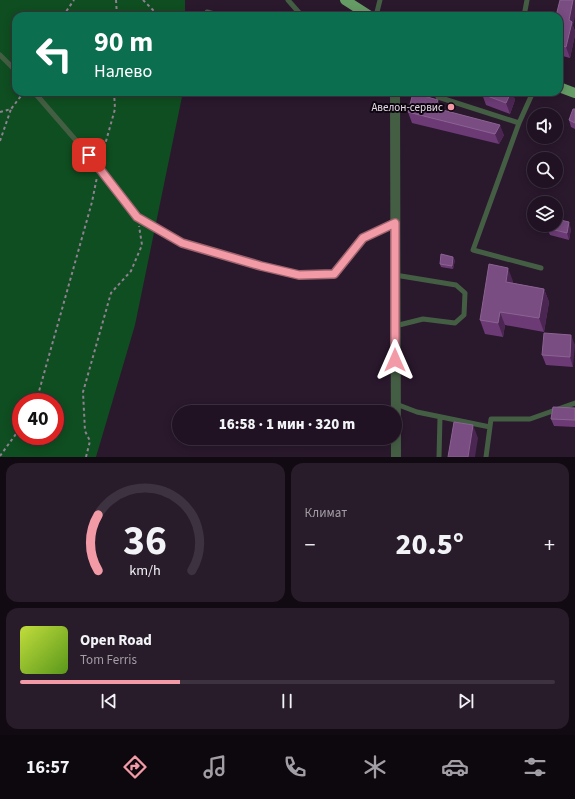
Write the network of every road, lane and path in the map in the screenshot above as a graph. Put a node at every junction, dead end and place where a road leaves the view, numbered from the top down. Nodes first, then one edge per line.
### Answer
1 (74, 0) edge
2 (116, 0) edge
3 (143, 0) edge
4 (288, 0) edge
5 (345, 0) edge
6 (380, 0) edge
7 (527, 0) edge
8 (66, 12) edge
9 (117, 12) edge
10 (155, 12) edge
11 (298, 12) edge
12 (364, 12) edge
13 (377, 12) edge
14 (525, 12) edge
15 (0, 55) edge
16 (12, 67) edge
17 (563, 89) edge
18 (575, 93) edge
19 (21, 96) edge
20 (37, 96) edge
21 (114, 96) edge
22 (395, 96) edge
23 (531, 96) edge
24 (438, 97) dead end
25 (11, 109) junction
26 (0, 112) edge
27 (519, 123) junction
28 (0, 141) edge
29 (99, 167) junction
30 (137, 217) junction
31 (395, 223) junction
32 (541, 268) dead end
33 (395, 275) junction
34 (395, 326) junction
35 (39, 393) edge
36 (575, 403) edge
37 (395, 404) junction
38 (440, 417) junction
39 (490, 426) junction
40 (12, 439) edge
41 (0, 456) edge
42 (86, 457) edge
43 (396, 457) edge
44 (439, 457) edge
45 (486, 457) edge

1 - 8 path
2 - 9 path
3 - 10 path
4 - 11 lane
5 - 12 main road
6 - 13 lane
7 - 14 lane
15 - 16 lane
17 - 18 main road
19 - 25 path
20 - 29 lane
21 - 29 path
22 - 31 street
23 - 27 lane
24 - 27 lane
25 - 26 path
25 - 28 path
27 - 32 lane
29 - 30 lane
29 - 35 path
30 - 31 lane
30 - 42 path
31 - 33 street
33 - 34 street
33 - 34 lane
34 - 37 street
36 - 39 lane
37 - 38 lane
37 - 43 street
38 - 39 lane
38 - 44 lane
39 - 45 lane
40 - 41 path

